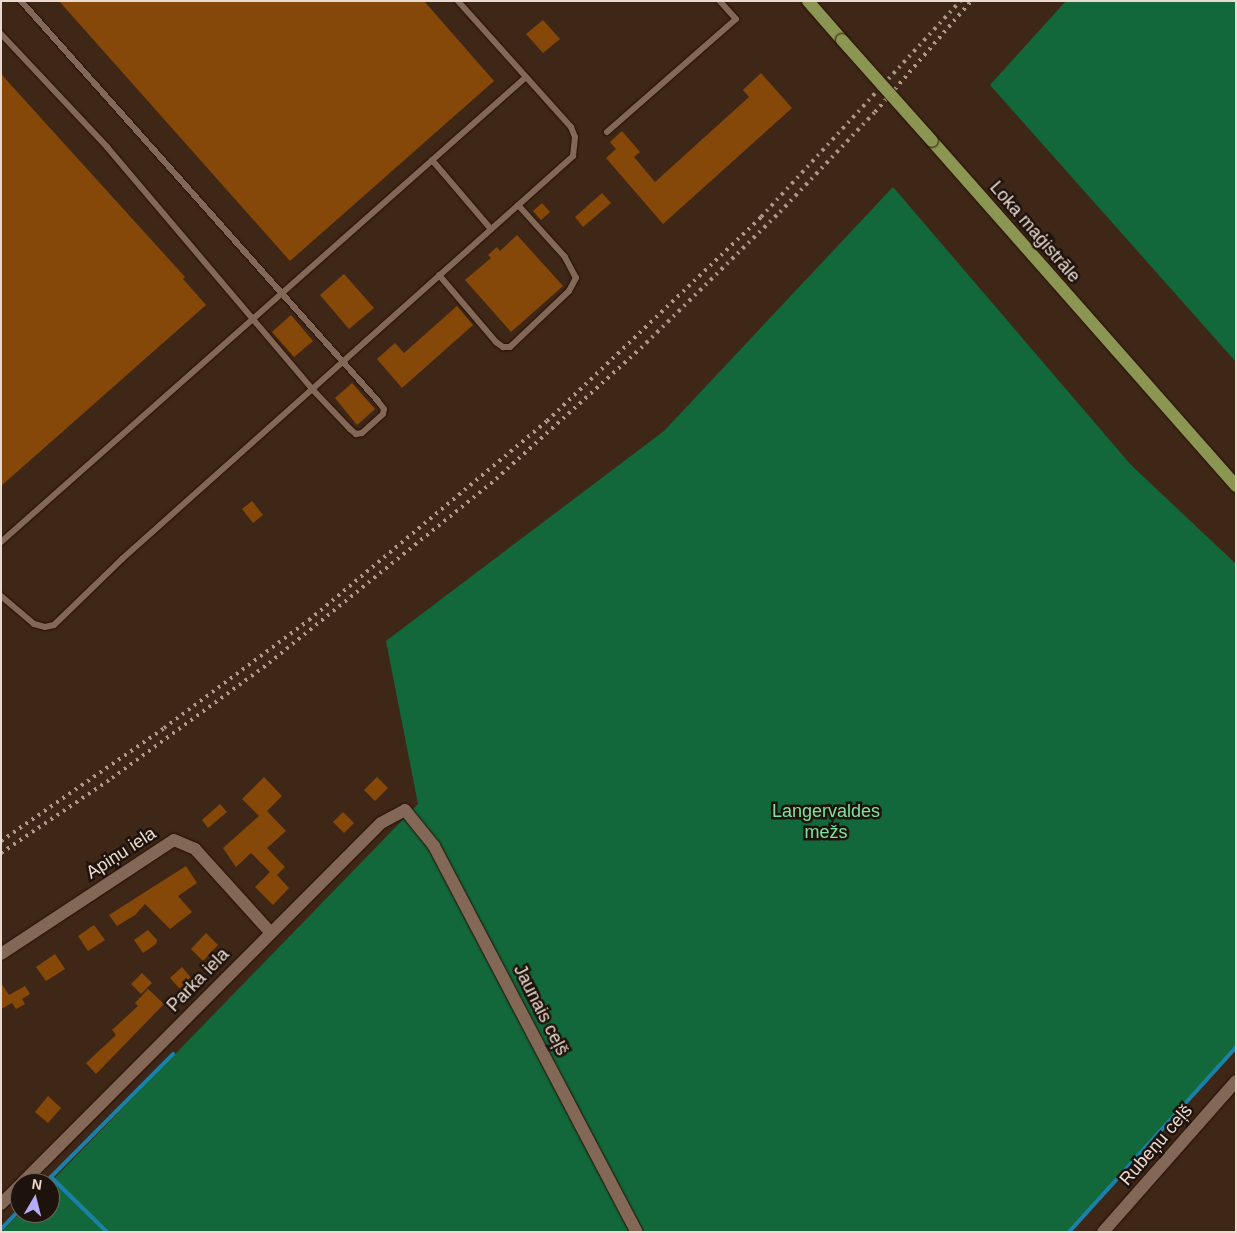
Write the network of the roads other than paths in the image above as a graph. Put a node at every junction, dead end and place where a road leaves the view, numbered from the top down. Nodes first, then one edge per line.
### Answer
1 (21, 1) edge
2 (458, 1) edge
3 (720, 1) edge
4 (808, 1) edge
5 (1, 34) edge
6 (526, 77) junction
7 (607, 132) dead end
8 (432, 160) junction
9 (518, 206) junction
10 (491, 229) junction
11 (439, 275) junction
12 (282, 294) junction
13 (253, 318) junction
14 (343, 365) junction
15 (313, 390) junction
16 (1236, 486) edge
17 (1, 542) edge
18 (1, 596) edge
19 (404, 810) joint
20 (270, 932) junction
21 (1, 954) edge
22 (1236, 1081) edge
23 (32, 1173) edge
24 (10, 1195) edge
25 (1, 1204) edge
26 (637, 1232) edge
27 (1103, 1232) edge

1 - 12 lane
2 - 6 lane
3 - 7 lane
4 - 16 main road, Loka maģistrāle, bridge
5 - 13 lane
6 - 8 lane
6 - 9 lane
8 - 10 lane
8 - 12 lane
9 - 10 lane
9 - 11 lane
10 - 11 lane
11 - 14 lane
12 - 13 lane
12 - 14 lane
13 - 15 lane
13 - 17 lane
14 - 15 lane
14 - 15 lane
15 - 18 lane
19 - 20 street, Parka iela
19 - 26 street, Jaunais ceļš
20 - 21 street, Apiņu iela
20 - 23 street, Parka iela
22 - 27 street, Rubeņu ceļš
24 - 25 street, Parka iela

